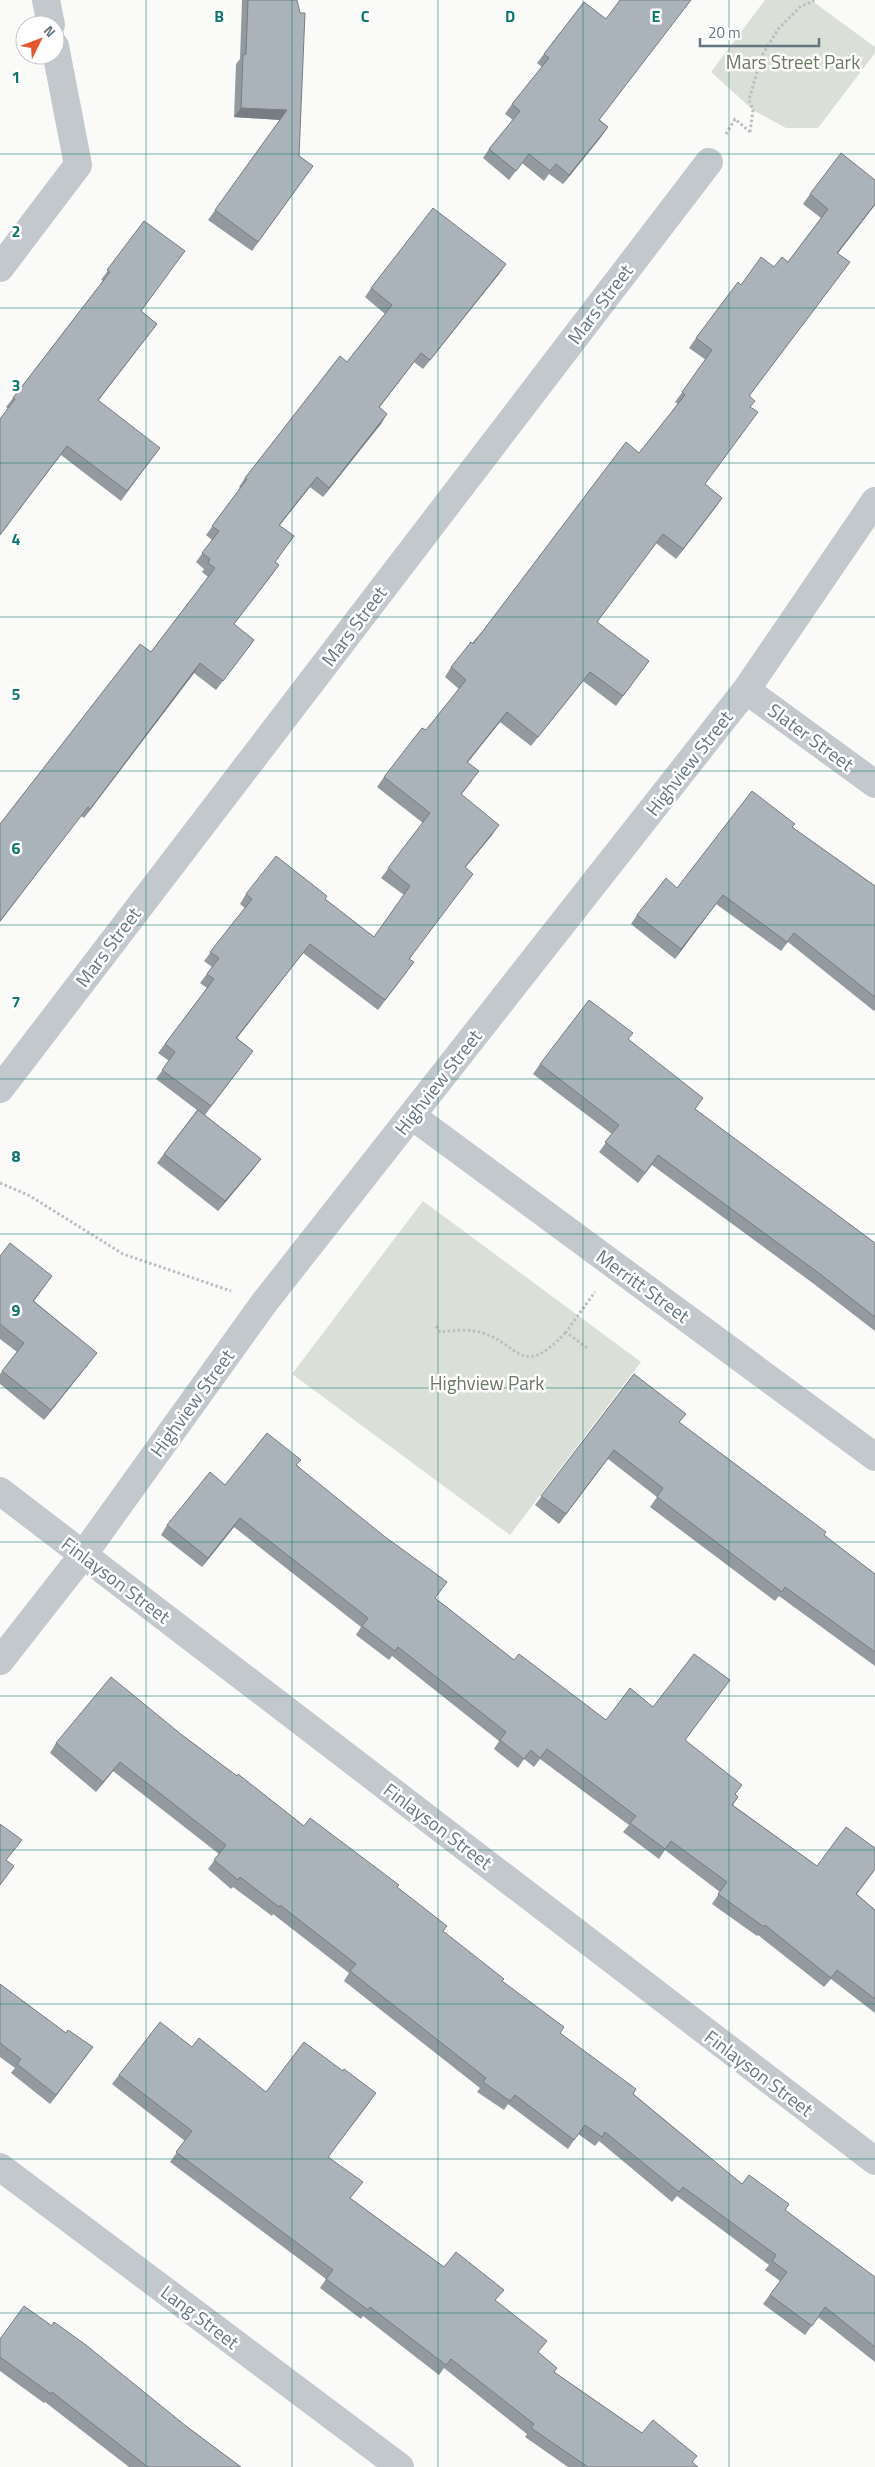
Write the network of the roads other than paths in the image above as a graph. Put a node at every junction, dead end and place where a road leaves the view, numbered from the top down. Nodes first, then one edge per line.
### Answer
1 (46, 0) edge
2 (49, 15) edge
3 (59, 65) edge
4 (709, 162) dead end
5 (0, 268) edge
6 (875, 501) edge
7 (746, 690) junction
8 (875, 784) edge
9 (0, 1089) edge
10 (412, 1116) junction
11 (875, 1457) edge
12 (0, 1491) edge
13 (83, 1555) junction
14 (0, 1661) edge
15 (875, 2161) edge
16 (0, 2167) edge
17 (400, 2467) edge

1 - 2 street
3 - 5 street
4 - 9 street, Mars Street
6 - 7 street, Highview Street
7 - 8 street, Slater Street
7 - 10 street, Highview Street
10 - 11 street, Merritt Street
10 - 13 street, Highview Street
12 - 13 street, Finlayson Street
13 - 14 street, Highview Street
13 - 15 street, Finlayson Street
16 - 17 street, Lang Street

